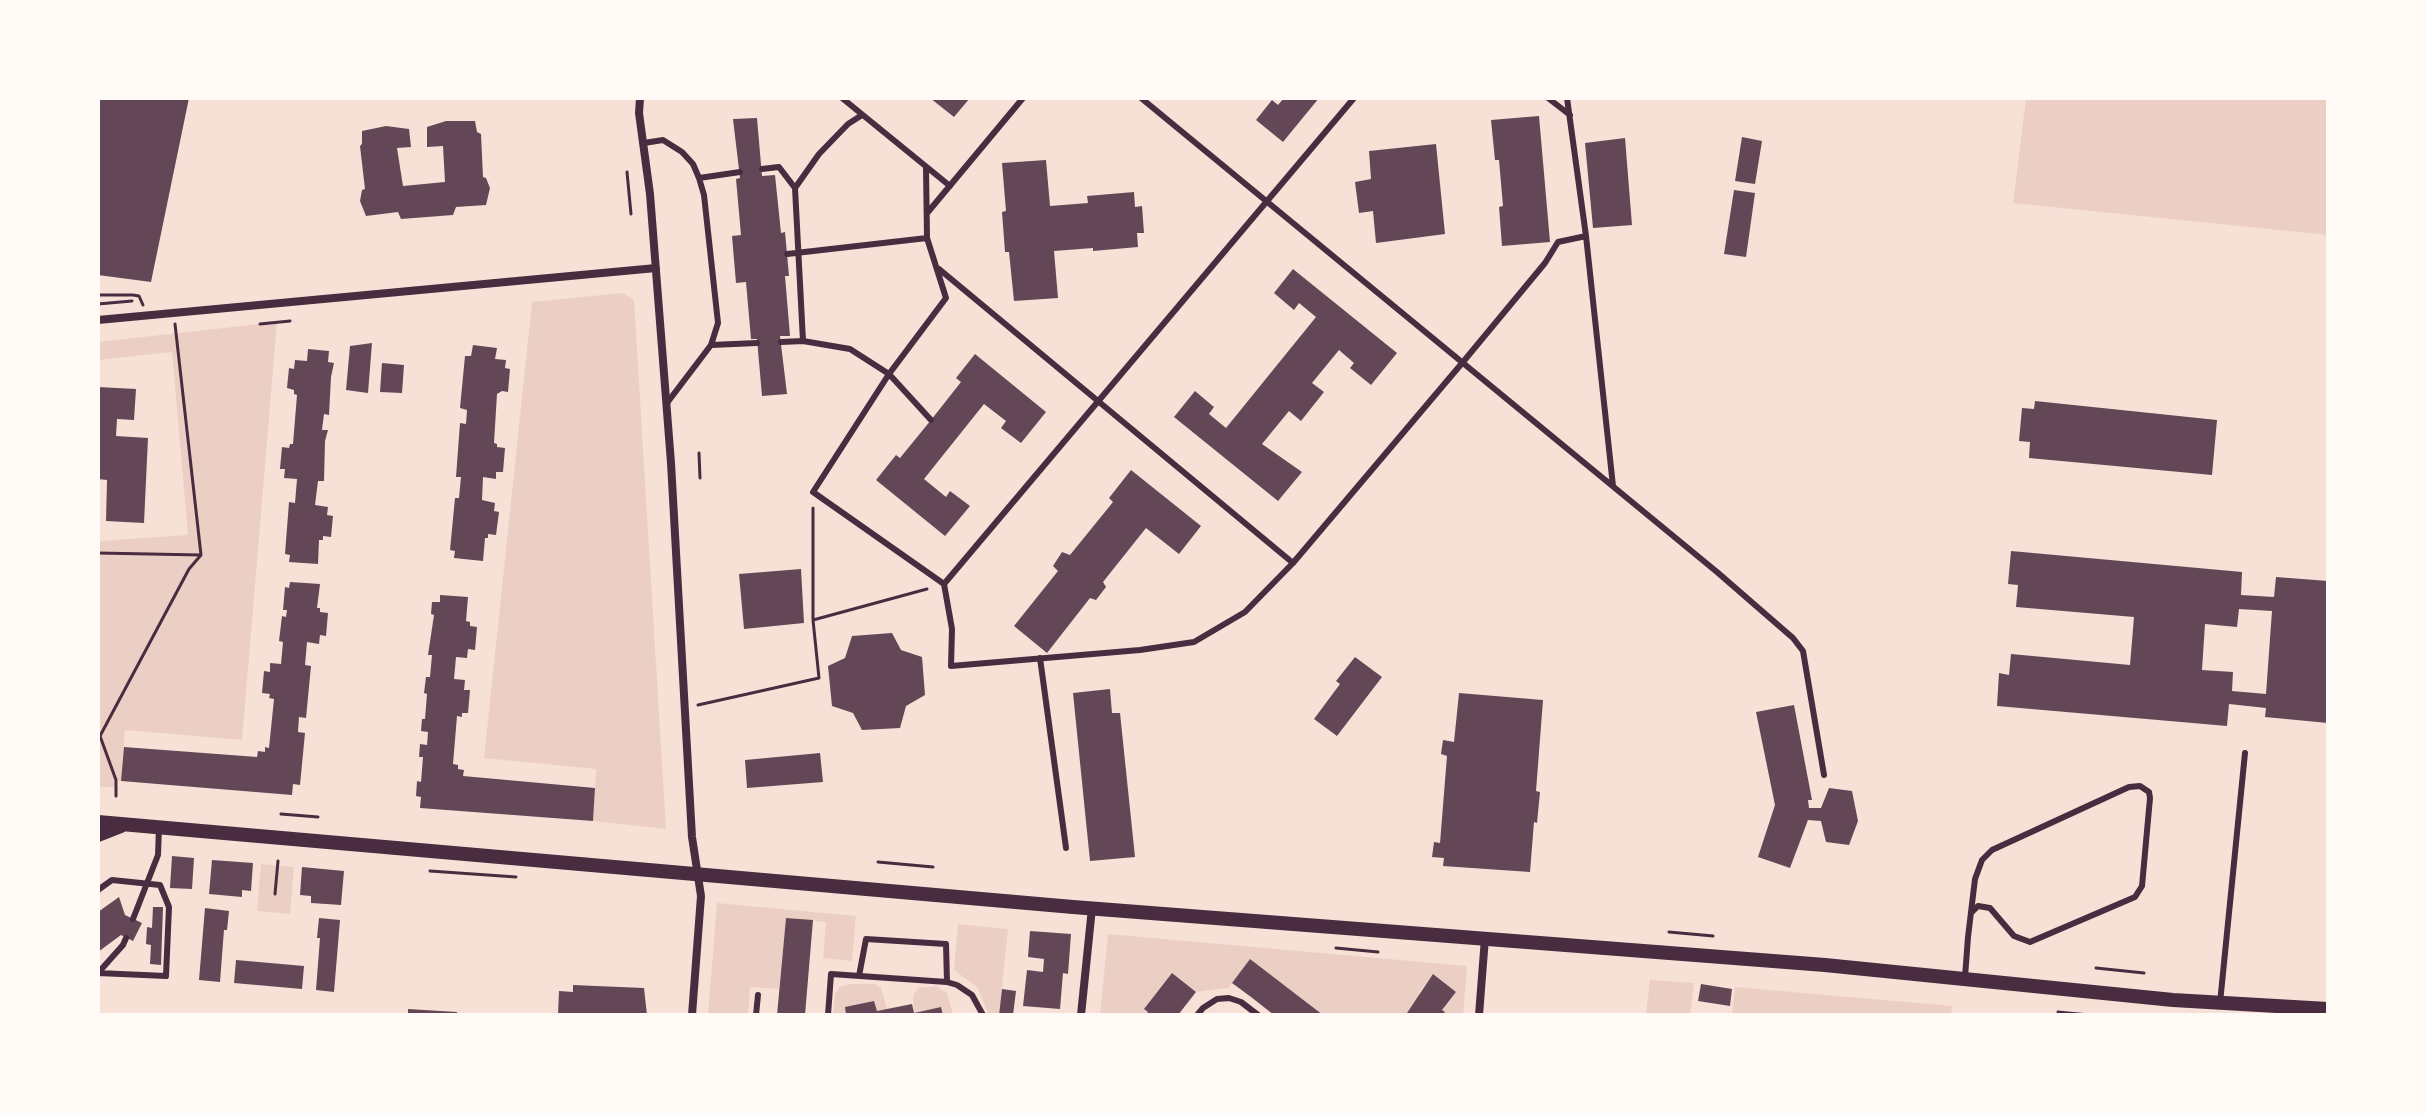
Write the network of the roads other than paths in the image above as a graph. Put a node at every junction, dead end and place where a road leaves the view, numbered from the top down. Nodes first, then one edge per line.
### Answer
1 (640, 98) edge
2 (842, 98) edge
3 (1023, 98) edge
4 (1141, 98) edge
5 (1354, 98) edge
6 (1548, 98) edge
7 (1567, 98) edge
8 (862, 115) junction
9 (1570, 115) junction
10 (644, 143) junction
11 (926, 167) junction
12 (762, 169) dead end
13 (740, 172) dead end
14 (699, 178) junction
15 (950, 186) junction
16 (795, 188) junction
17 (1267, 201) junction
18 (928, 213) junction
19 (1586, 236) junction
20 (927, 238) junction
21 (800, 252) junction
22 (787, 254) dead end
23 (656, 268) junction
24 (938, 268) junction
25 (98, 320) edge
26 (803, 341) junction
27 (781, 342) dead end
28 (757, 343) dead end
29 (711, 345) junction
30 (1463, 362) junction
31 (889, 374) junction
32 (1100, 401) junction
33 (665, 406) junction
34 (931, 420) dead end
35 (1613, 486) junction
36 (1293, 563) junction
37 (944, 584) junction
38 (1040, 658) junction
39 (2245, 753) dead end
40 (1824, 775) dead end
41 (98, 822) edge
42 (125, 824) junction
43 (159, 827) junction
44 (98, 835) edge
45 (1066, 848) dead end
46 (697, 874) junction
47 (147, 884) junction
48 (98, 890) edge
49 (1092, 908) junction
50 (1972, 912) junction
51 (133, 919) dead end
52 (126, 938) dead end
53 (1485, 938) junction
54 (859, 976) junction
55 (1965, 977) junction
56 (947, 982) junction
57 (758, 995) dead end
58 (2220, 1003) junction
59 (2324, 1011) edge
60 (692, 1015) edge
61 (756, 1015) edge
62 (828, 1015) edge
63 (983, 1015) edge
64 (1081, 1015) edge
65 (1197, 1015) edge
66 (1258, 1015) edge
67 (1479, 1015) edge

1 - 10 street
2 - 8 lane
3 - 15 lane
4 - 17 lane
5 - 17 lane
6 - 9 lane
7 - 9 lane
8 - 11 lane
8 - 16 lane
9 - 19 lane
10 - 14 lane
10 - 23 street
11 - 15 lane
11 - 18 lane
12 - 16 lane
13 - 14 lane
14 - 29 lane
15 - 18 lane
16 - 21 lane
17 - 30 lane
17 - 32 lane
18 - 20 lane
19 - 30 lane
19 - 35 lane
20 - 21 lane
20 - 24 lane
21 - 22 lane
21 - 26 lane
23 - 25 street
23 - 33 street
24 - 31 lane
24 - 32 lane
26 - 27 lane
26 - 31 lane
28 - 29 lane
29 - 33 lane
30 - 35 lane
30 - 36 lane
31 - 34 lane
31 - 37 lane
32 - 36 lane
32 - 37 lane
33 - 46 street
35 - 40 lane
36 - 38 lane
37 - 38 lane
38 - 45 lane
39 - 58 lane
41 - 42 street
42 - 43 street
42 - 44 street
43 - 46 street
43 - 47 lane
46 - 49 street
46 - 60 street
47 - 48 lane
47 - 51 lane
47 - 52 lane
49 - 53 street
49 - 64 street
50 - 50 lane
50 - 55 lane
53 - 55 street
53 - 67 street
54 - 56 lane
54 - 56 lane
54 - 62 lane
55 - 58 street
56 - 63 lane
57 - 61 lane
58 - 59 street
65 - 66 lane

